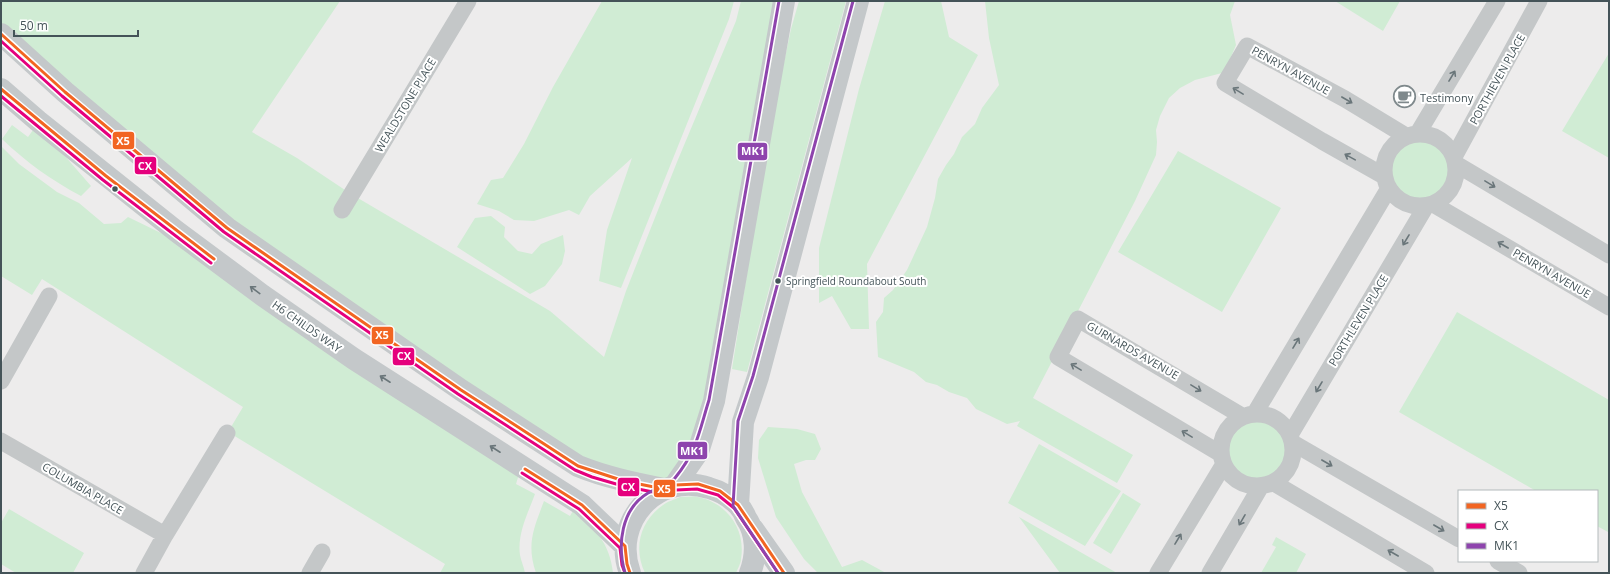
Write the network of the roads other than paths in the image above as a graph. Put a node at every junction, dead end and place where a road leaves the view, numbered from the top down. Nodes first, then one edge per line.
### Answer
1 (468, 1) edge
2 (784, 1) edge
3 (858, 1) edge
4 (1497, 1) edge
5 (1539, 1) edge
6 (1, 34) edge
7 (1, 89) edge
8 (1412, 135) junction
9 (1455, 160) junction
10 (1386, 182) junction
11 (1430, 205) junction
12 (342, 210) dead end
13 (1609, 255) edge
14 (49, 296) dead end
15 (1609, 307) edge
16 (1, 381) edge
17 (1248, 414) junction
18 (227, 433) dead end
19 (1292, 439) junction
20 (1, 441) edge
21 (1222, 459) junction
22 (1268, 484) junction
23 (669, 487) junction
24 (738, 505) junction
25 (750, 524) junction
26 (165, 535) junction
27 (1458, 538) edge
28 (625, 546) junction
29 (322, 552) dead end
30 (1500, 562) edge
31 (144, 573) edge
32 (310, 573) edge
33 (630, 573) edge
34 (750, 573) edge
35 (784, 573) edge
36 (1158, 573) edge
37 (1210, 573) edge
38 (1426, 573) edge
39 (1519, 573) edge

1 - 12 street, WEALDSTONE PLACE
2 - 23 street
3 - 24 street
8 -> 4 street
5 - 9 street, PORTHIEVEN PLACE
6 - 23 street
28 -> 7 street, H6 CHILDS WAY
8 - 9 street
8 - 10 street
10 -> 8 street, PENRYN AVENUE
9 - 11 street
9 -> 13 street
10 - 11 street
17 -> 10 street
15 -> 11 street, PENRYN AVENUE
11 -> 19 street, PORTHLEVEN PLACE
14 - 16 street
17 - 19 street
17 - 21 street
21 -> 17 street, GURNARDS AVENUE
18 - 26 street
19 - 22 street
19 -> 27 street
20 - 26 street, COLUMBIA PLACE
21 - 22 street
36 -> 21 street
22 -> 37 street
38 -> 22 street
23 - 24 street
23 - 28 street
24 - 25 street
25 - 34 street
25 - 35 street
26 - 31 street
28 - 33 street
29 - 32 street
30 - 39 street

